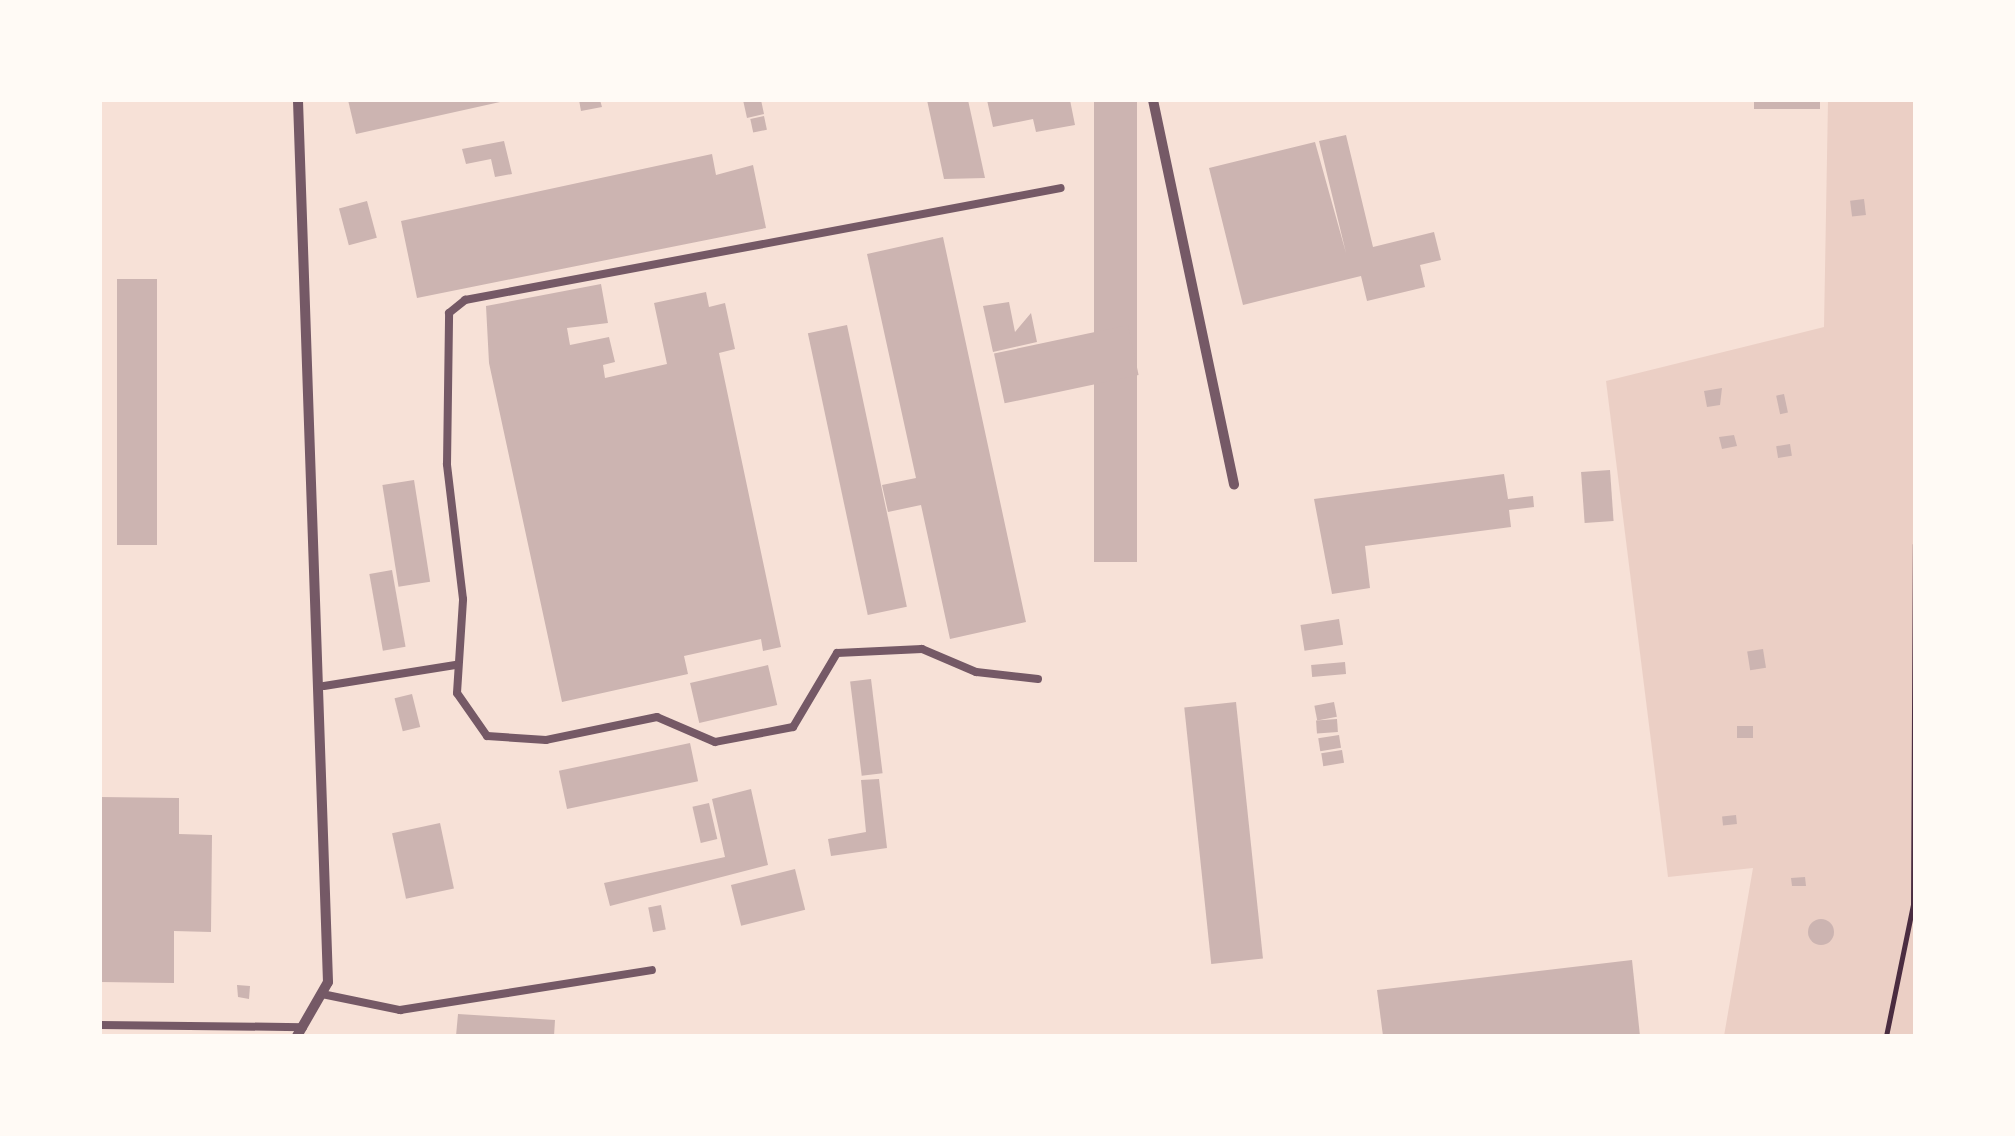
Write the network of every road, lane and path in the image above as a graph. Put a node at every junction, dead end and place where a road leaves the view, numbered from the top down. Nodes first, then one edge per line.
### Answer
1 (298, 100) edge
2 (1153, 100) edge
3 (1061, 188) dead end
4 (1234, 484) dead end
5 (1915, 544) edge
6 (455, 664) junction
7 (1038, 679) dead end
8 (324, 686) junction
9 (652, 970) dead end
10 (322, 994) junction
11 (100, 1025) edge
12 (300, 1032) edge
13 (1886, 1036) edge

1 - 8 street
2 - 4 street
3 - 6 lane
5 - 13 path
6 - 7 lane
6 - 8 lane
8 - 10 street
9 - 10 lane
10 - 12 street
11 - 12 lane

